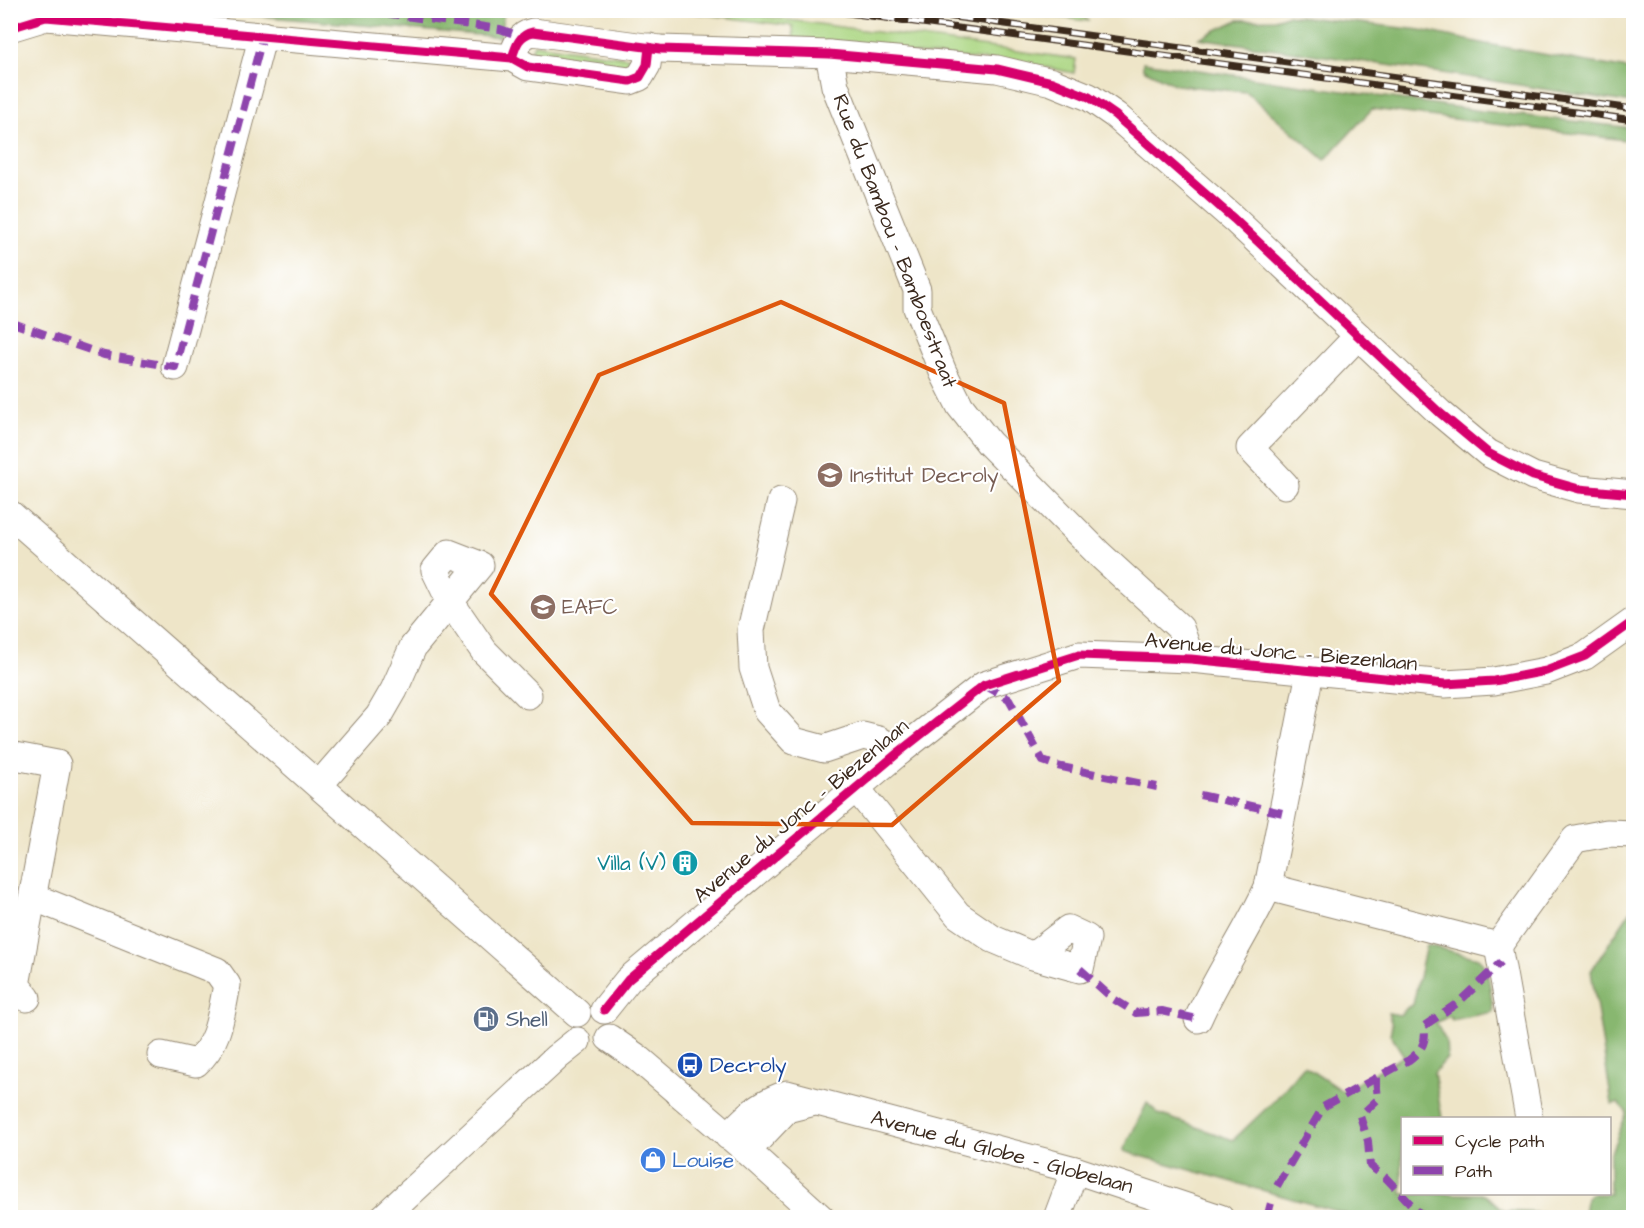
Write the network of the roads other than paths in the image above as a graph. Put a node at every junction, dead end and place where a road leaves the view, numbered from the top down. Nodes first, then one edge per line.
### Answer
1 (10, 28) edge
2 (263, 35) junction
3 (649, 47) junction
4 (829, 54) junction
5 (512, 58) junction
6 (1358, 336) junction
7 (175, 368) dead end
8 (1285, 484) dead end
9 (1634, 494) edge
10 (781, 501) dead end
11 (10, 514) edge
12 (1634, 621) edge
13 (1191, 659) junction
14 (1310, 672) junction
15 (528, 695) dead end
16 (899, 752) junction
17 (10, 756) edge
18 (319, 785) junction
19 (856, 788) junction
20 (1634, 834) edge
21 (1268, 887) junction
22 (33, 897) junction
23 (1498, 946) junction
24 (1033, 956) dead end
25 (27, 998) dead end
26 (604, 1010) junction
27 (577, 1013) junction
28 (1198, 1019) dead end
29 (609, 1038) junction
30 (577, 1041) junction
31 (161, 1054) dead end
32 (1529, 1117) edge
33 (738, 1143) junction
34 (1075, 1170) junction
35 (383, 1218) edge
36 (821, 1218) edge
37 (1057, 1218) edge
38 (1220, 1218) edge

1 - 2 street
2 - 5 street
2 - 7 street
3 - 4 street
3 - 5 street
3 - 5 street
4 - 6 street
4 - 13 street, Rue du Bambou - Bamboestraat
6 - 8 street
6 - 9 street
10 - 16 street
11 - 18 street
12 - 14 street, Avenue du Jonc - Biezenlaan
13 - 14 street, Avenue du Jonc - Biezenlaan
13 - 16 street, Avenue du Jonc - Biezenlaan
14 - 21 street
15 - 18 street
16 - 19 street, Avenue du Jonc - Biezenlaan
17 - 22 street
18 - 27 street
19 - 24 street
19 - 26 street, Avenue du Jonc - Biezenlaan
20 - 23 street
21 - 23 street
21 - 28 street
22 - 25 street
22 - 31 street
23 - 32 street
26 - 27 street
26 - 29 street
27 - 30 street
29 - 30 street
29 - 33 street
30 - 35 street
33 - 34 street, Avenue du Globe - Globelaan
33 - 36 street
34 - 37 street
34 - 38 street, Avenue du Globe - Globelaan

